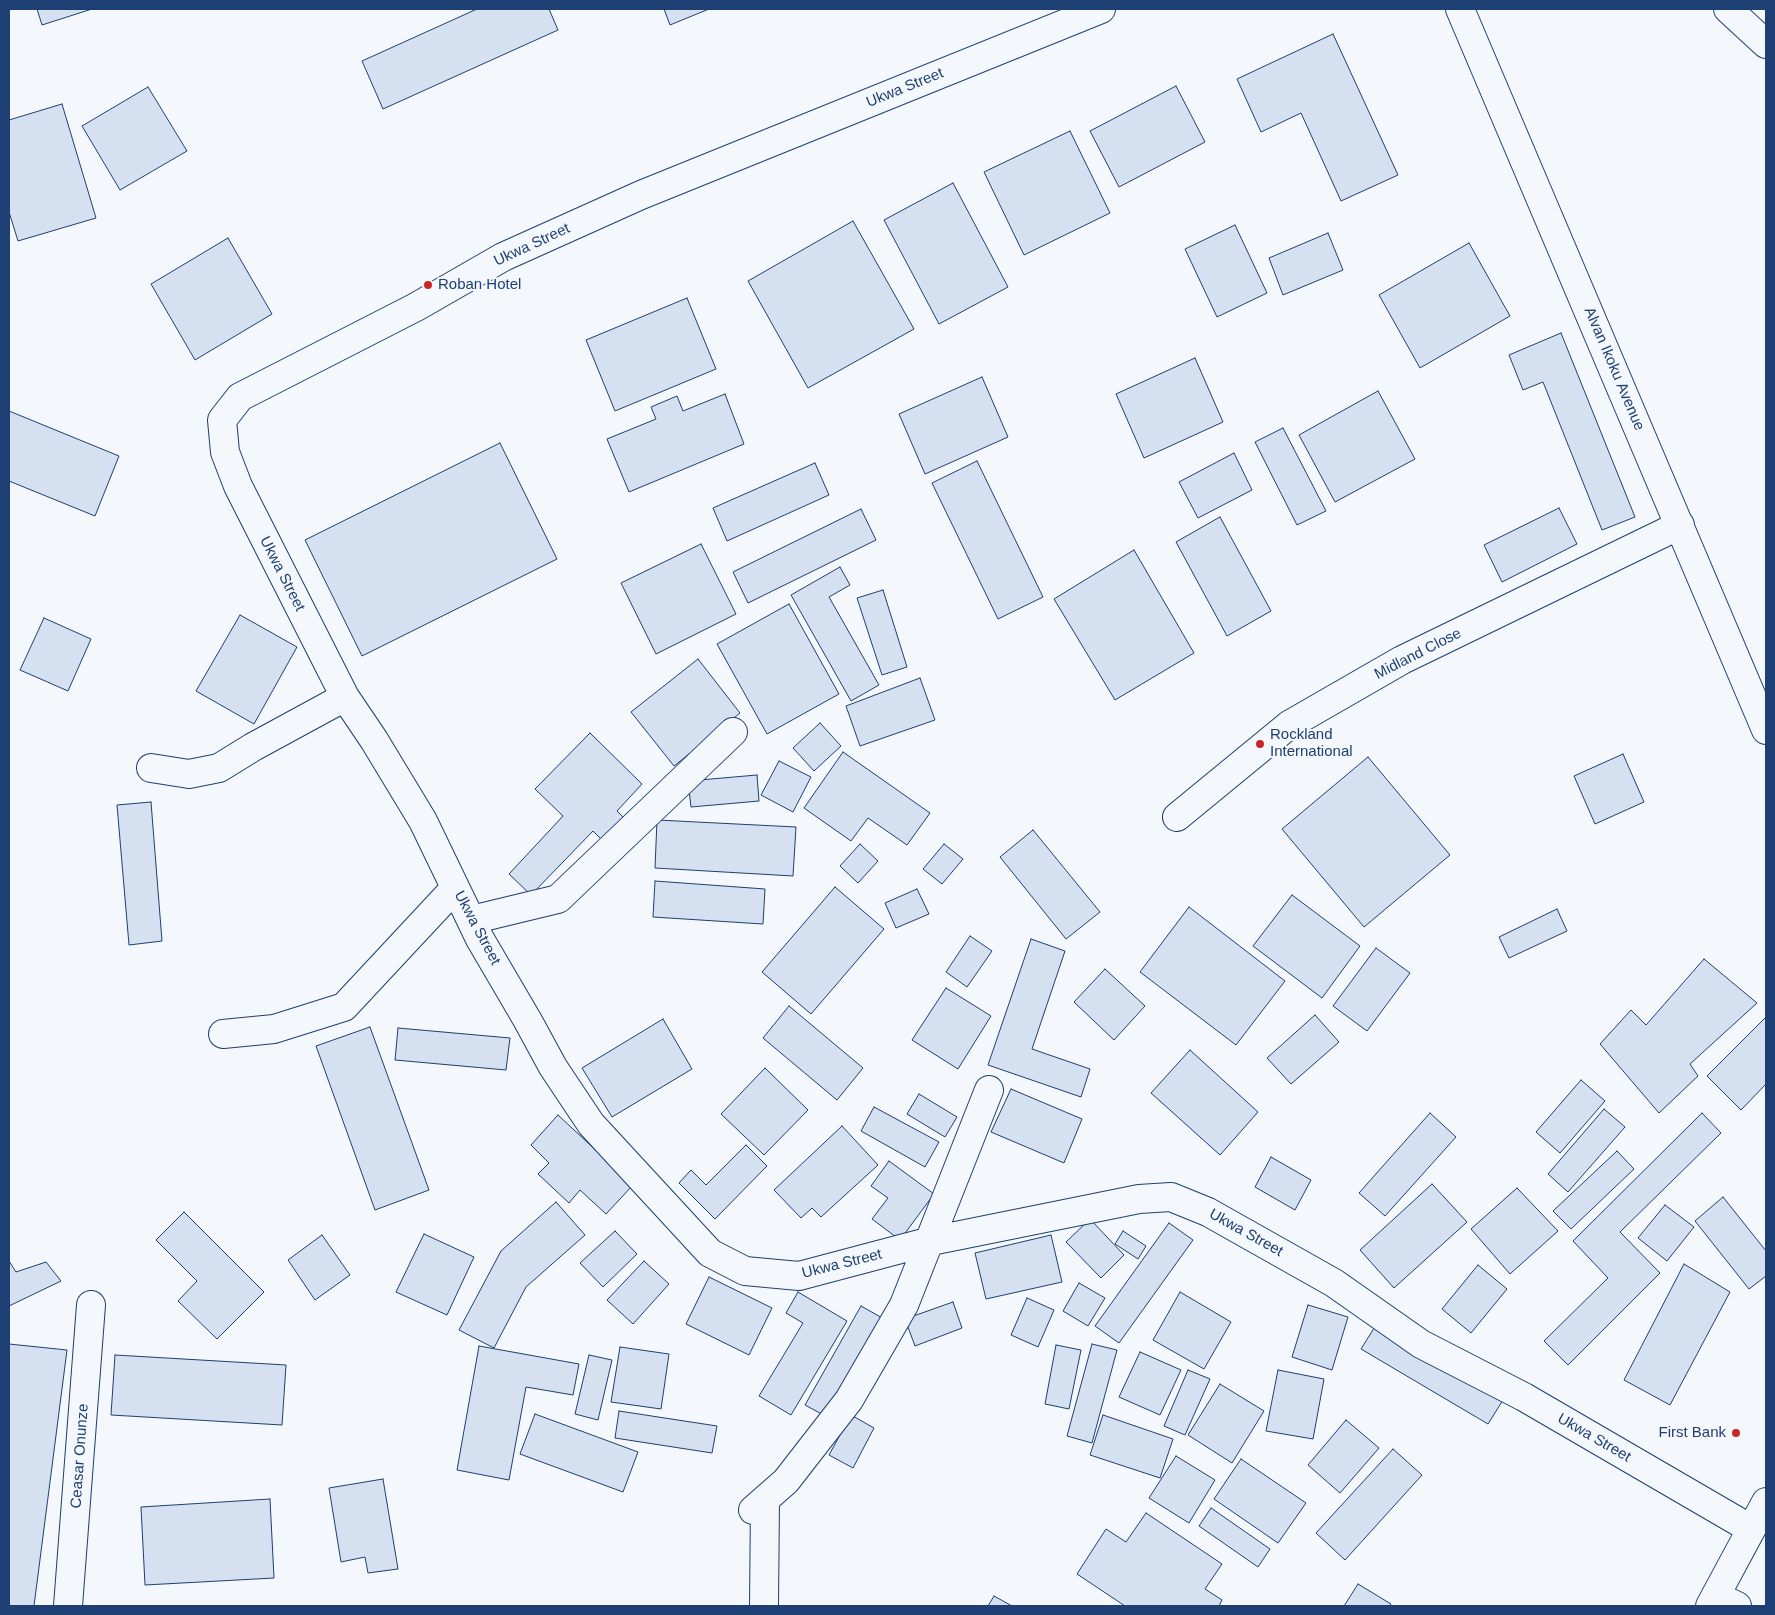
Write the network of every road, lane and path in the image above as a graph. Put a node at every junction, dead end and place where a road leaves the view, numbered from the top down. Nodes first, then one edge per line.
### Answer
1 (1101, 9) edge
2 (1460, 9) edge
3 (1728, 9) edge
4 (1766, 44) edge
5 (1680, 525) junction
6 (345, 697) junction
7 (1766, 730) edge
8 (733, 732) dead end
9 (152, 768) dead end
10 (1177, 817) dead end
11 (455, 888) junction
12 (471, 920) junction
13 (223, 1034) dead end
14 (989, 1090) dead end
15 (931, 1241) junction
16 (92, 1306) dead end
17 (1766, 1502) edge
18 (1751, 1529) junction
19 (1721, 1603) edge
20 (68, 1606) edge
21 (764, 1606) edge

1 - 6 street, Ukwa Street
2 - 5 street, Alvan Ikoku Avenue
3 - 4 street
5 - 7 street, Alvan Ikoku Avenue
5 - 10 street, Midland Close
6 - 9 street
6 - 11 street, Ukwa Street
8 - 12 street
11 - 12 street, Ukwa Street
11 - 13 street
12 - 15 street, Ukwa Street
14 - 15 street
15 - 18 street, Ukwa Street
15 - 21 street
16 - 20 street, Ceasar Onunze
17 - 18 street
18 - 19 street

